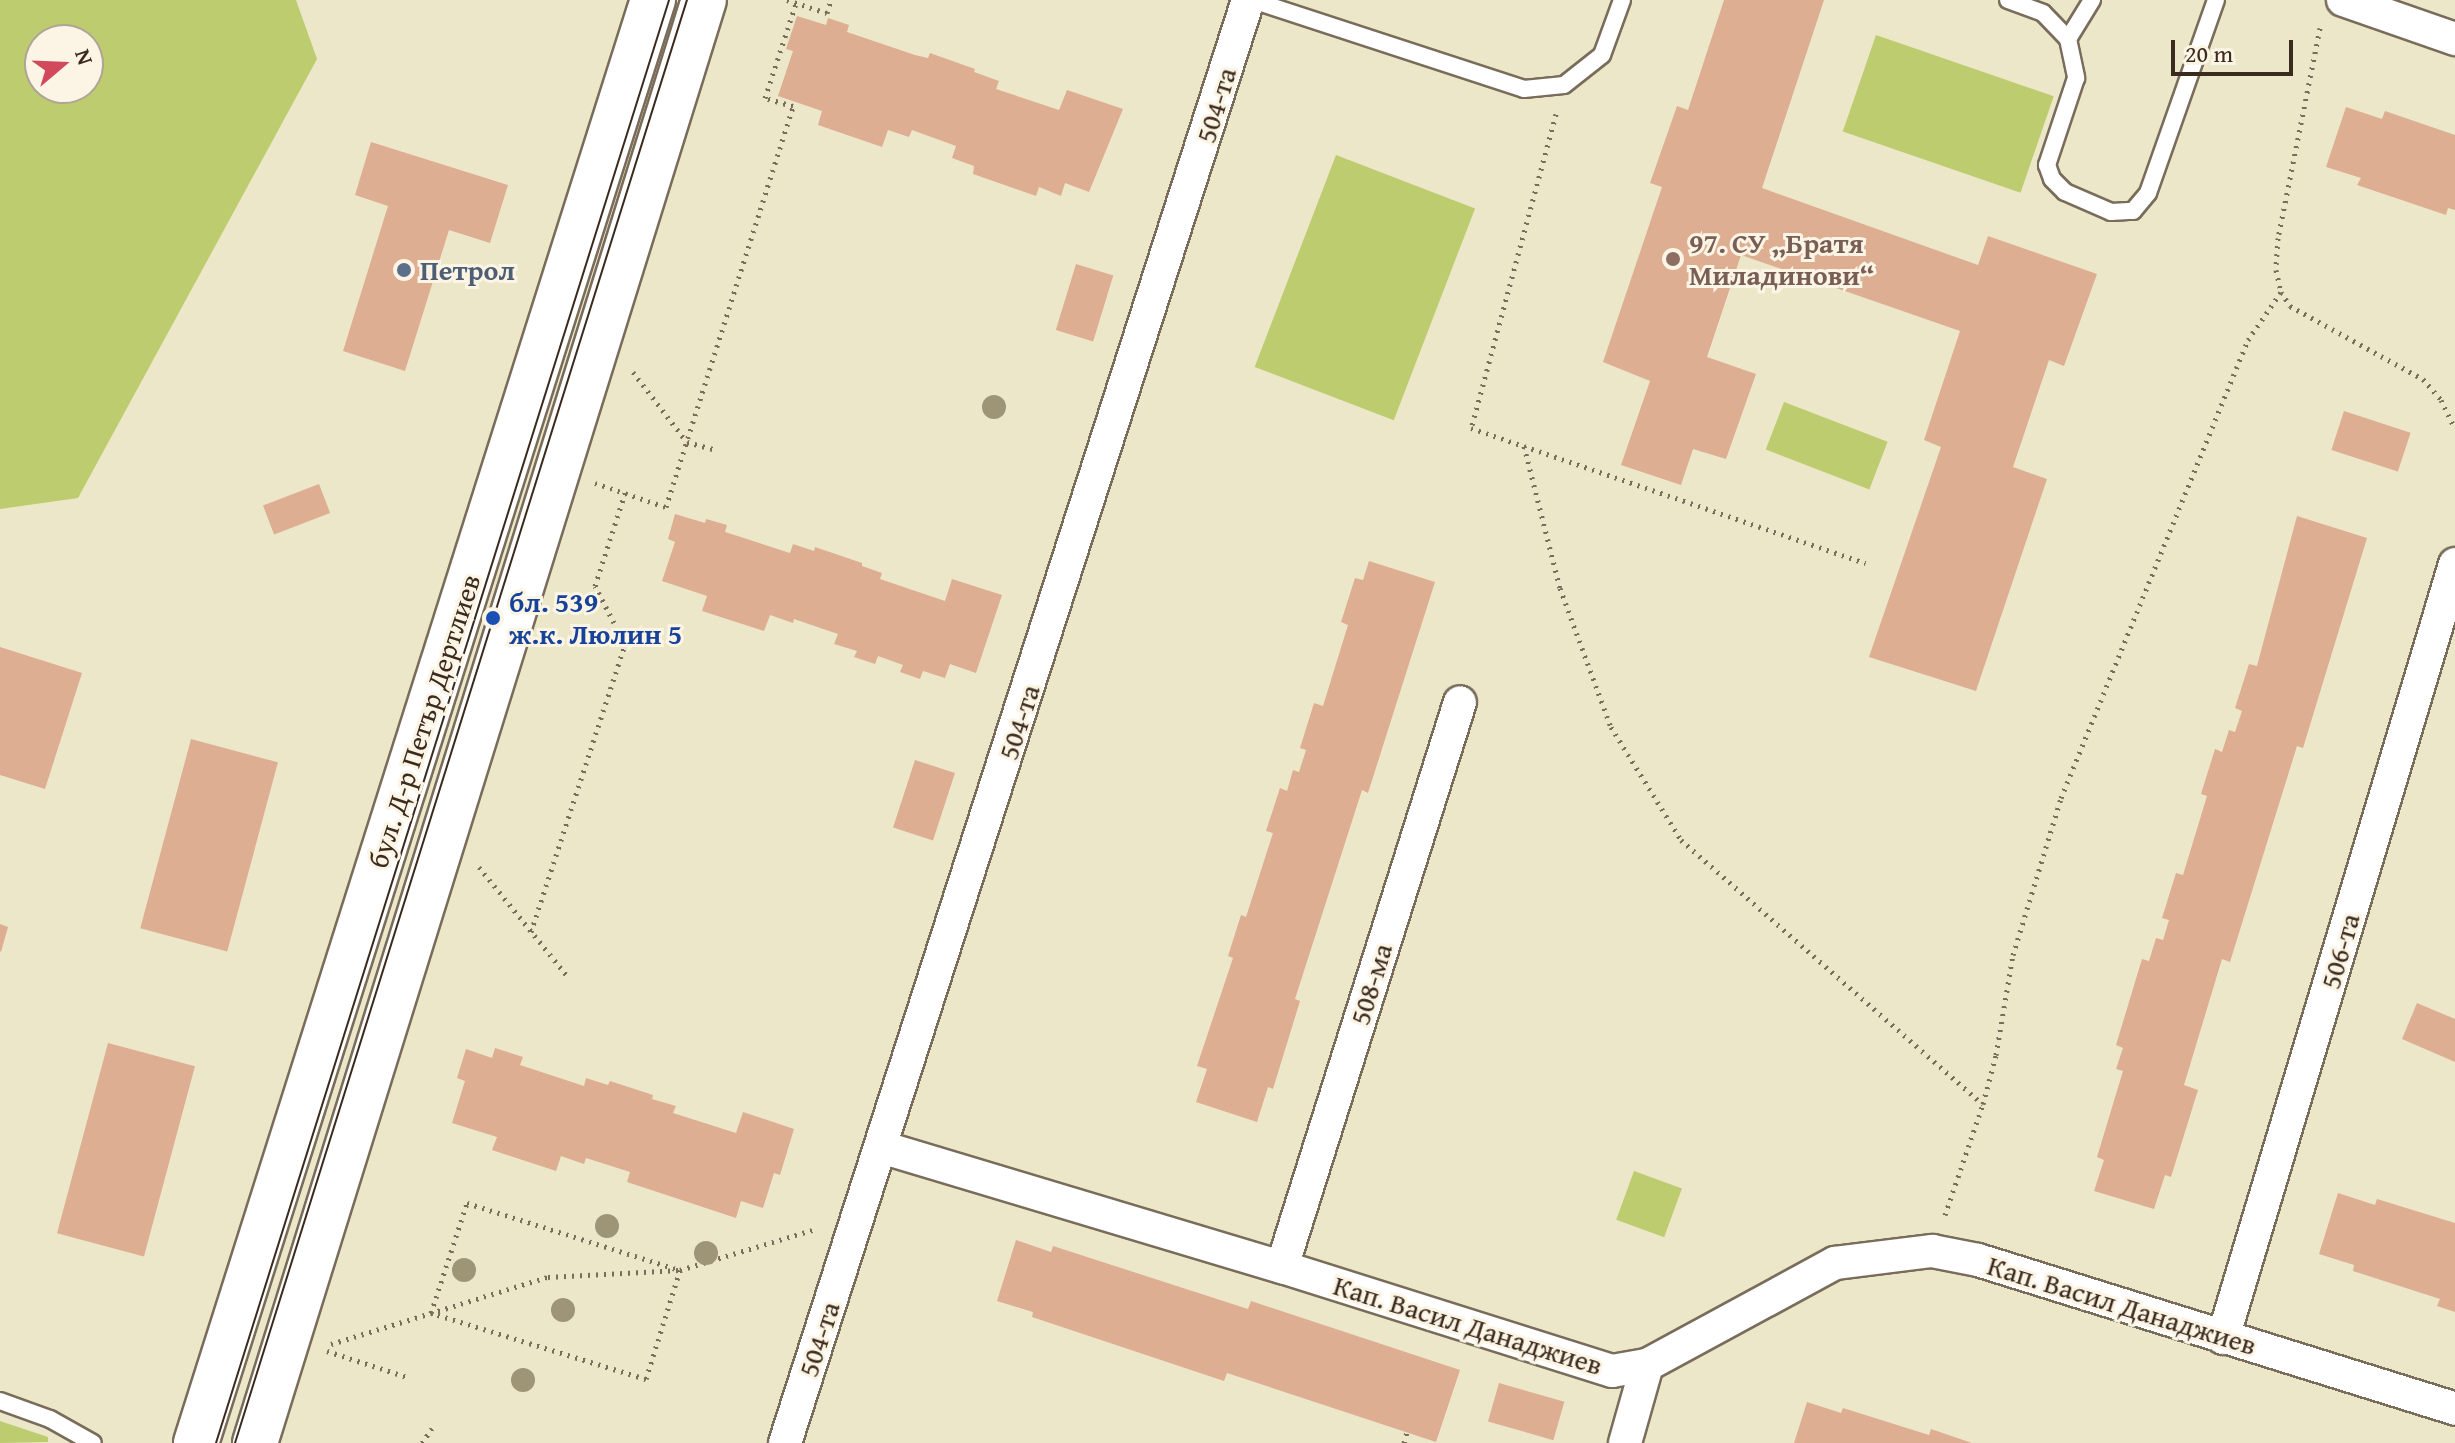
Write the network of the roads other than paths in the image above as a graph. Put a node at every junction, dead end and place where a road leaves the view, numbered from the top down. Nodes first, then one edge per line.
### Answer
1 (653, 0) edge
2 (704, 0) edge
3 (1250, 0) edge
4 (1622, 0) edge
5 (2008, 0) edge
6 (2092, 0) edge
7 (2216, 0) edge
8 (2333, 8) edge
9 (2068, 39) junction
10 (2455, 39) edge
11 (2455, 564) edge
12 (1460, 702) dead end
13 (881, 1147) junction
14 (1282, 1267) junction
15 (2223, 1338) junction
16 (1647, 1365) junction
17 (0, 1401) edge
18 (2455, 1409) edge
19 (93, 1443) edge
20 (196, 1443) edge
21 (255, 1443) edge
22 (785, 1443) edge
23 (1625, 1443) edge

1 - 20 main road, бул. Д-р Петър Дертлиев
2 - 21 main road, бул. Д-р Петър Дертлиев
3 - 4 lane
3 - 13 street, 504-та
5 - 9 lane
6 - 9 lane
7 - 9 lane
8 - 10 street
11 - 15 street, 506-та
12 - 14 street, 508-ма
13 - 14 street, Кап. Васил Данаджиев
13 - 22 street, 504-та
14 - 16 street, Кап. Васил Данаджиев
15 - 16 street, Кап. Васил Данаджиев
15 - 18 street, Кап. Васил Данаджиев
16 - 23 street
17 - 19 lane

